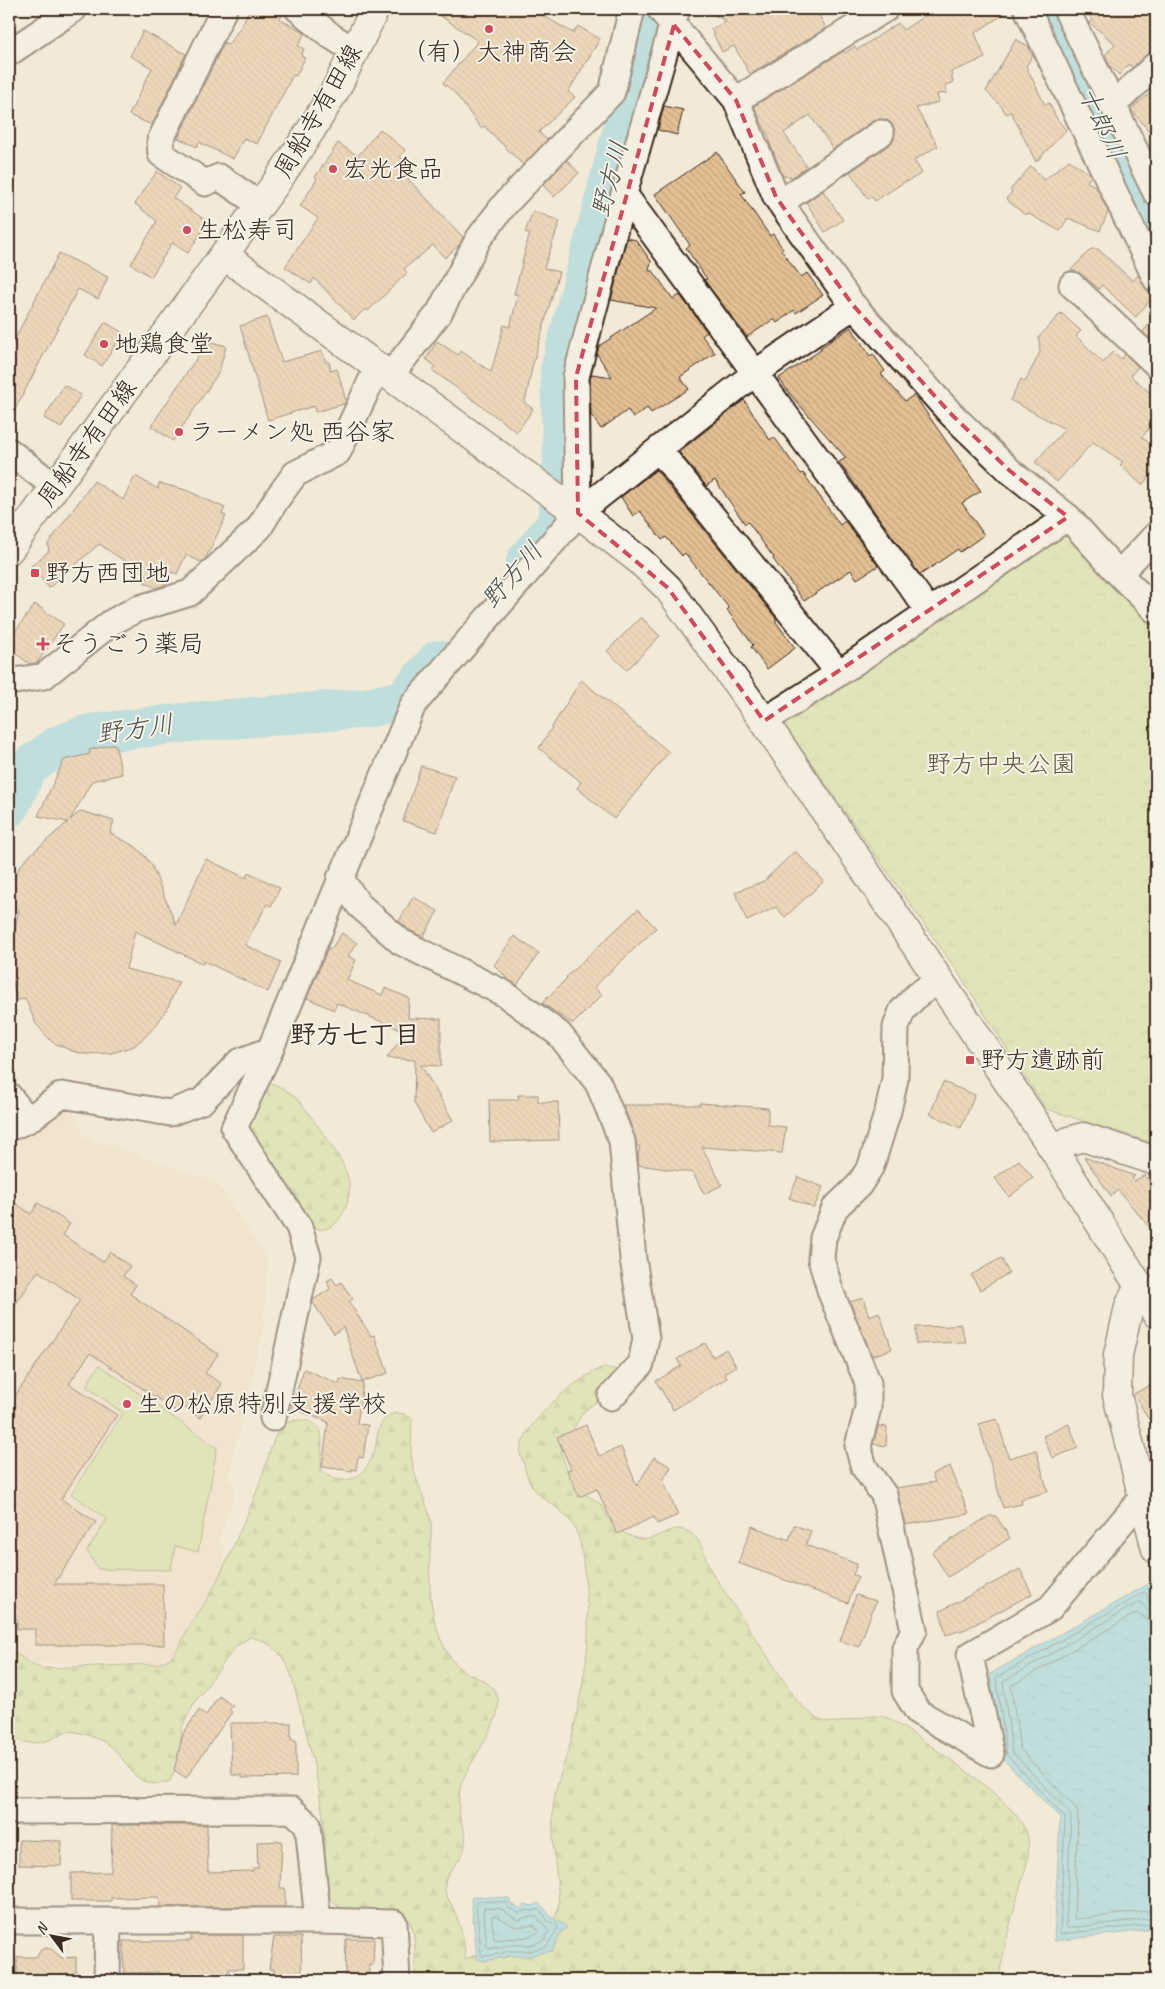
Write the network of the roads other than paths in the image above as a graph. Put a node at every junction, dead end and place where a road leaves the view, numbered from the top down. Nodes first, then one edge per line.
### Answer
1 (74, 9) edge
2 (224, 9) edge
3 (298, 9) edge
4 (375, 9) edge
5 (632, 9) edge
6 (885, 9) edge
7 (1027, 9) edge
8 (1066, 9) edge
9 (670, 15) edge
10 (355, 50) junction
11 (9, 53) edge
12 (1156, 65) edge
13 (736, 100) junction
14 (1113, 105) junction
15 (881, 133) dead end
16 (1156, 193) edge
17 (624, 194) junction
18 (780, 203) junction
19 (260, 205) junction
20 (224, 255) junction
21 (1156, 279) edge
22 (1072, 285) dead end
23 (854, 306) junction
24 (1156, 364) edge
25 (384, 371) junction
26 (755, 373) junction
27 (659, 450) junction
28 (9, 451) edge
29 (54, 486) junction
30 (578, 513) junction
31 (1068, 517) junction
32 (1156, 535) edge
33 (9, 550) edge
34 (1119, 574) junction
35 (929, 611) junction
36 (1156, 611) edge
37 (839, 673) junction
38 (9, 682) edge
39 (764, 721) junction
40 (340, 878) junction
41 (938, 981) junction
42 (270, 1050) junction
43 (9, 1096) edge
44 (18, 1124) edge
45 (1054, 1150) junction
46 (1156, 1161) edge
47 (1139, 1284) junction
48 (1156, 1313) edge
49 (611, 1397) dead end
50 (273, 1418) dead end
51 (1143, 1497) junction
52 (1156, 1548) edge
53 (9, 1811) edge
54 (9, 1921) edge
55 (108, 1921) junction
56 (318, 1921) junction
57 (107, 1980) edge
58 (397, 1980) edge

1 - 11 street
2 - 19 street
3 - 10 street
4 - 10 street, 周船寺有田線
5 - 25 street
6 - 13 street
7 - 21 street
8 - 14 street
9 - 13 street
9 - 17 street
10 - 19 street, 周船寺有田線
12 - 14 street
13 - 18 street
14 - 16 street
15 - 18 street
17 - 26 street
17 - 30 street
18 - 23 street
19 - 20 street, 周船寺有田線
20 - 25 street
20 - 29 street, 周船寺有田線
22 - 24 street
23 - 26 street
23 - 31 street
25 - 30 street
25 - 38 street
26 - 27 street
26 - 35 street
27 - 30 street
27 - 37 street
28 - 29 street
29 - 33 street, 周船寺有田線
30 - 39 street
30 - 40 street
31 - 34 street
31 - 35 street
32 - 34 street
34 - 36 street
35 - 37 street
37 - 39 street
39 - 41 street
40 - 42 street
40 - 49 street
41 - 45 street
41 - 51 street
42 - 44 street
42 - 50 street
43 - 44 street
45 - 46 street
45 - 47 street
47 - 48 street
47 - 51 street
51 - 52 street
53 - 56 street
54 - 55 street
55 - 56 street
55 - 57 street
56 - 58 street

